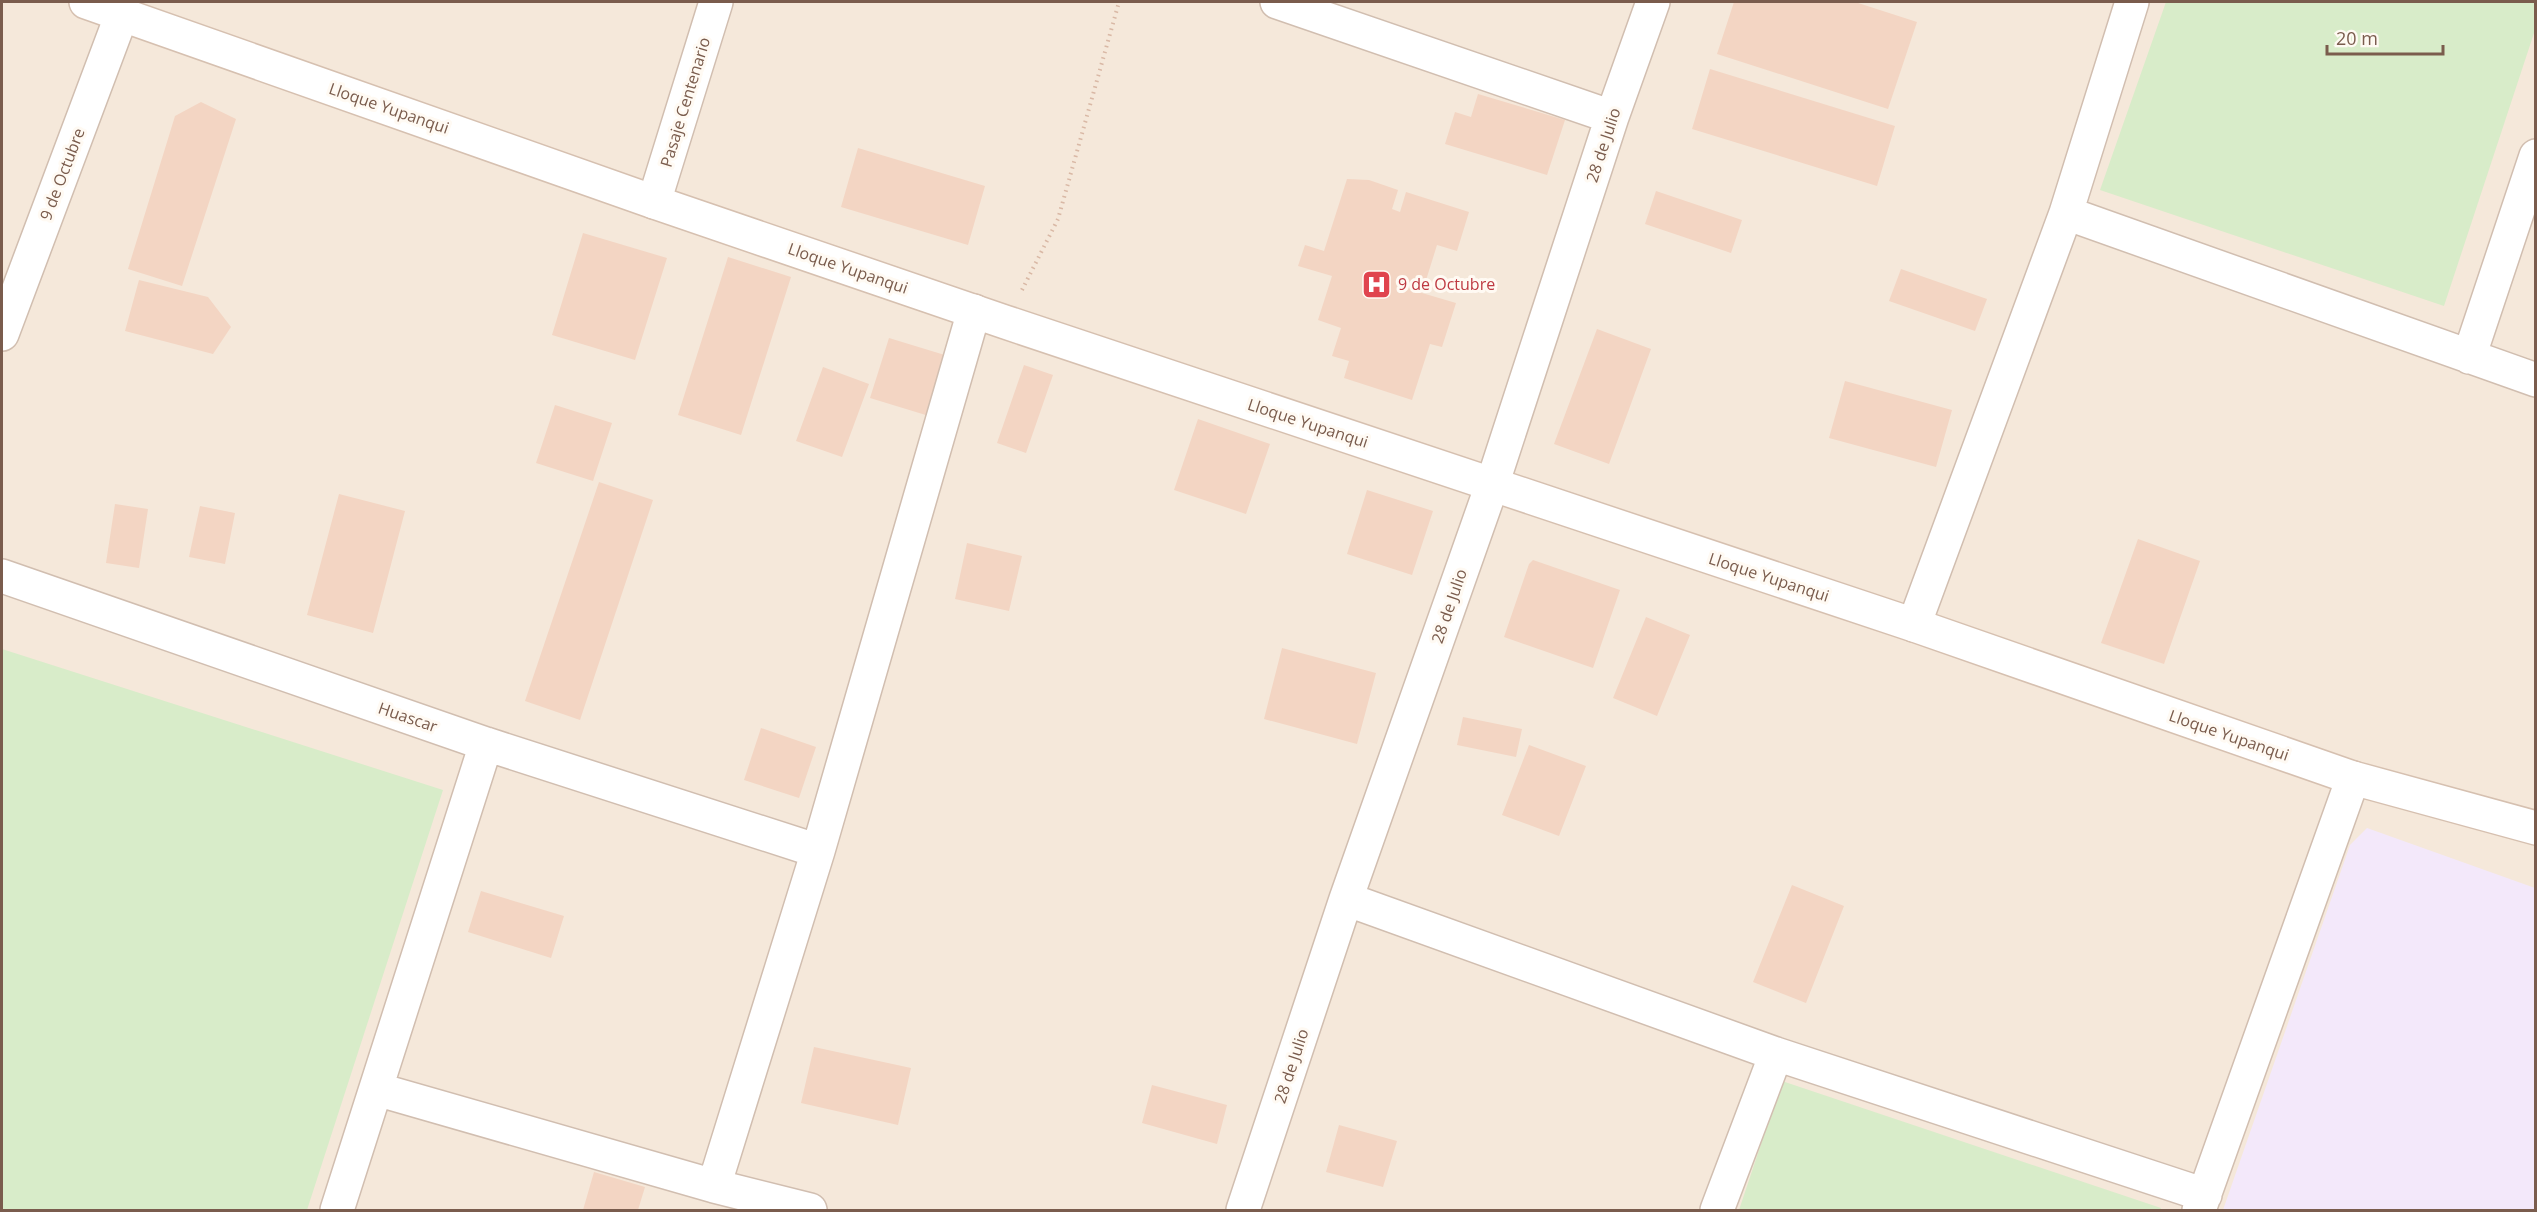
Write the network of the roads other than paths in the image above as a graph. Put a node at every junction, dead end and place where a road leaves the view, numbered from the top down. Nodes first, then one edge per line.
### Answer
1 (87, 2) edge
2 (716, 2) edge
3 (1277, 2) edge
4 (1653, 2) edge
5 (2132, 2) edge
6 (125, 6) edge
7 (1612, 117) junction
8 (2535, 156) edge
9 (654, 202) junction
10 (2066, 213) junction
11 (974, 311) junction
12 (2, 334) edge
13 (2469, 357) junction
14 (2535, 380) edge
15 (1492, 485) junction
16 (2, 576) edge
17 (1914, 626) junction
18 (486, 744) junction
19 (2353, 778) junction
20 (2535, 828) edge
21 (818, 851) junction
22 (1346, 899) junction
23 (1776, 1054) junction
24 (376, 1089) junction
25 (714, 1186) junction
26 (2202, 1203) edge
27 (337, 1210) edge
28 (810, 1210) edge
29 (1243, 1210) edge
30 (1717, 1210) edge

1 - 6 street, Lloque Yupanqui
2 - 9 street, Pasaje Centenario
3 - 7 street
4 - 7 street, 28 de Julio
5 - 10 street
6 - 9 street, Lloque Yupanqui
6 - 12 street, 9 de Octubre
7 - 15 street, 28 de Julio
8 - 13 street
9 - 11 street, Lloque Yupanqui
10 - 13 street
10 - 17 street
11 - 15 street, Lloque Yupanqui
11 - 21 street
13 - 14 street
15 - 17 street, Lloque Yupanqui
15 - 22 street, 28 de Julio
16 - 18 street, Huascar
17 - 19 street, Lloque Yupanqui
18 - 21 street, Huascar
18 - 24 street
19 - 20 street, Lloque Yupanqui
19 - 26 street
21 - 25 street
22 - 23 street
22 - 29 street, 28 de Julio
23 - 26 street
23 - 30 street
24 - 25 street
24 - 27 street
25 - 28 street

